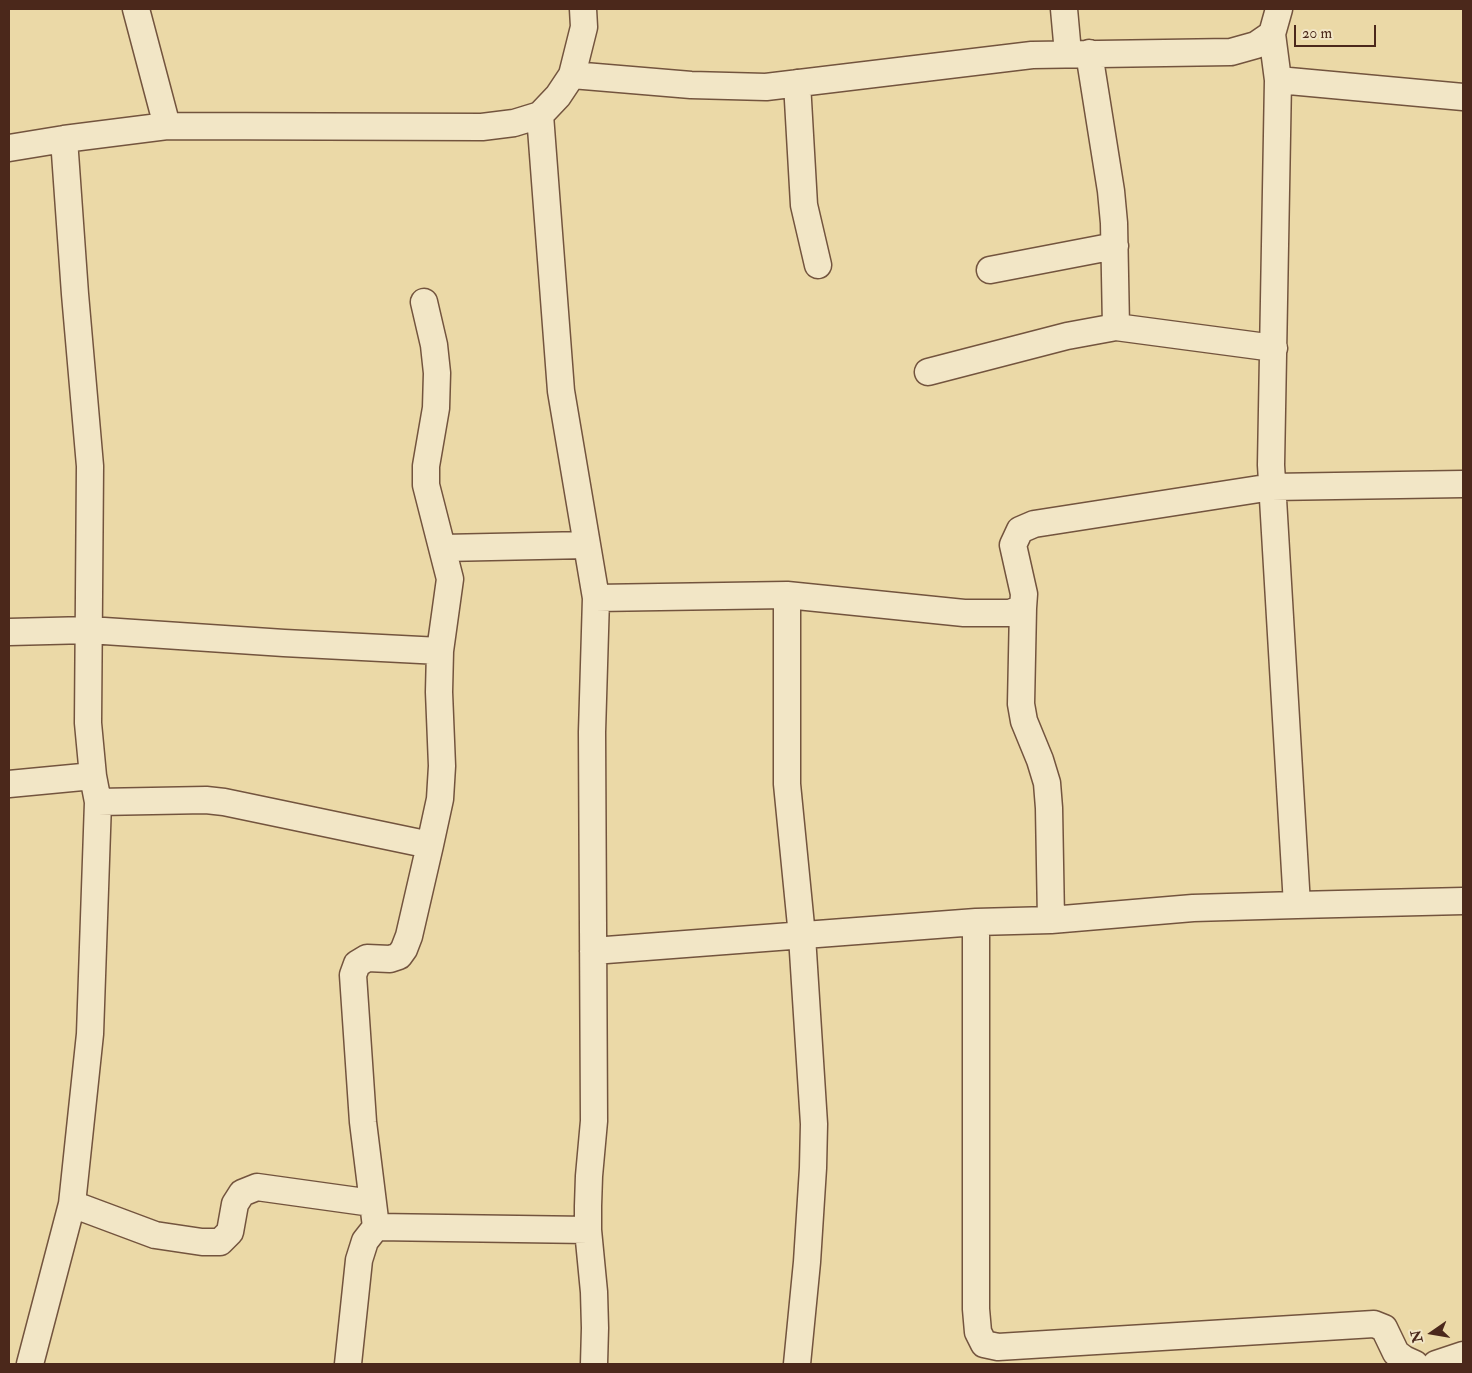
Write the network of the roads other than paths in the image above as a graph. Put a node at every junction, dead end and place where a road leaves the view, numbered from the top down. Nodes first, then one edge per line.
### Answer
1 (136, 9) edge
2 (583, 9) edge
3 (1064, 9) edge
4 (1279, 9) edge
5 (1272, 34) junction
6 (1079, 53) junction
7 (572, 74) junction
8 (1278, 80) junction
9 (797, 83) junction
10 (1463, 97) edge
11 (540, 115) junction
12 (167, 126) junction
13 (64, 139) junction
14 (9, 148) edge
15 (1115, 246) junction
16 (818, 265) dead end
17 (990, 270) dead end
18 (424, 302) dead end
19 (1116, 327) junction
20 (1274, 348) junction
21 (928, 372) dead end
22 (1463, 484) edge
23 (1272, 487) junction
24 (587, 545) junction
25 (443, 548) junction
26 (787, 596) junction
27 (596, 598) junction
28 (1023, 608) junction
29 (89, 630) junction
30 (9, 632) edge
31 (440, 650) junction
32 (92, 776) junction
33 (9, 784) edge
34 (98, 802) junction
35 (430, 845) junction
36 (1463, 901) edge
37 (1297, 904) junction
38 (1051, 920) junction
39 (976, 922) junction
40 (802, 936) junction
41 (593, 951) junction
42 (72, 1204) junction
43 (374, 1215) junction
44 (588, 1230) junction
45 (983, 1354) edge
46 (1463, 1355) edge
47 (30, 1364) edge
48 (348, 1364) edge
49 (594, 1364) edge
50 (797, 1364) edge
51 (1415, 1364) edge
52 (1436, 1364) edge

1 - 12 street
2 - 7 street
3 - 6 street
4 - 5 street
5 - 6 street
5 - 8 street
6 - 9 street
6 - 15 street
7 - 9 street
7 - 11 street
8 - 10 street
8 - 20 street
9 - 16 street
11 - 12 street
11 - 24 street
12 - 13 street
13 - 14 street
13 - 29 street
15 - 17 street
15 - 19 street
18 - 25 street
19 - 20 street
19 - 21 street
20 - 23 street
22 - 23 street
23 - 28 street
23 - 37 street
24 - 25 street
24 - 27 street
25 - 31 street
26 - 27 street
26 - 28 street
26 - 40 street
27 - 41 street
28 - 38 street
29 - 30 street
29 - 31 street
29 - 32 street
31 - 35 street
32 - 33 street
32 - 34 street
34 - 35 street
34 - 42 street
35 - 43 street
36 - 37 street
37 - 38 street
38 - 39 street
39 - 40 street
39 - 45 street
40 - 41 street
40 - 50 street
41 - 44 street
42 - 43 street
42 - 47 street
43 - 44 street
43 - 48 street
44 - 49 street
45 - 51 street
46 - 52 street

